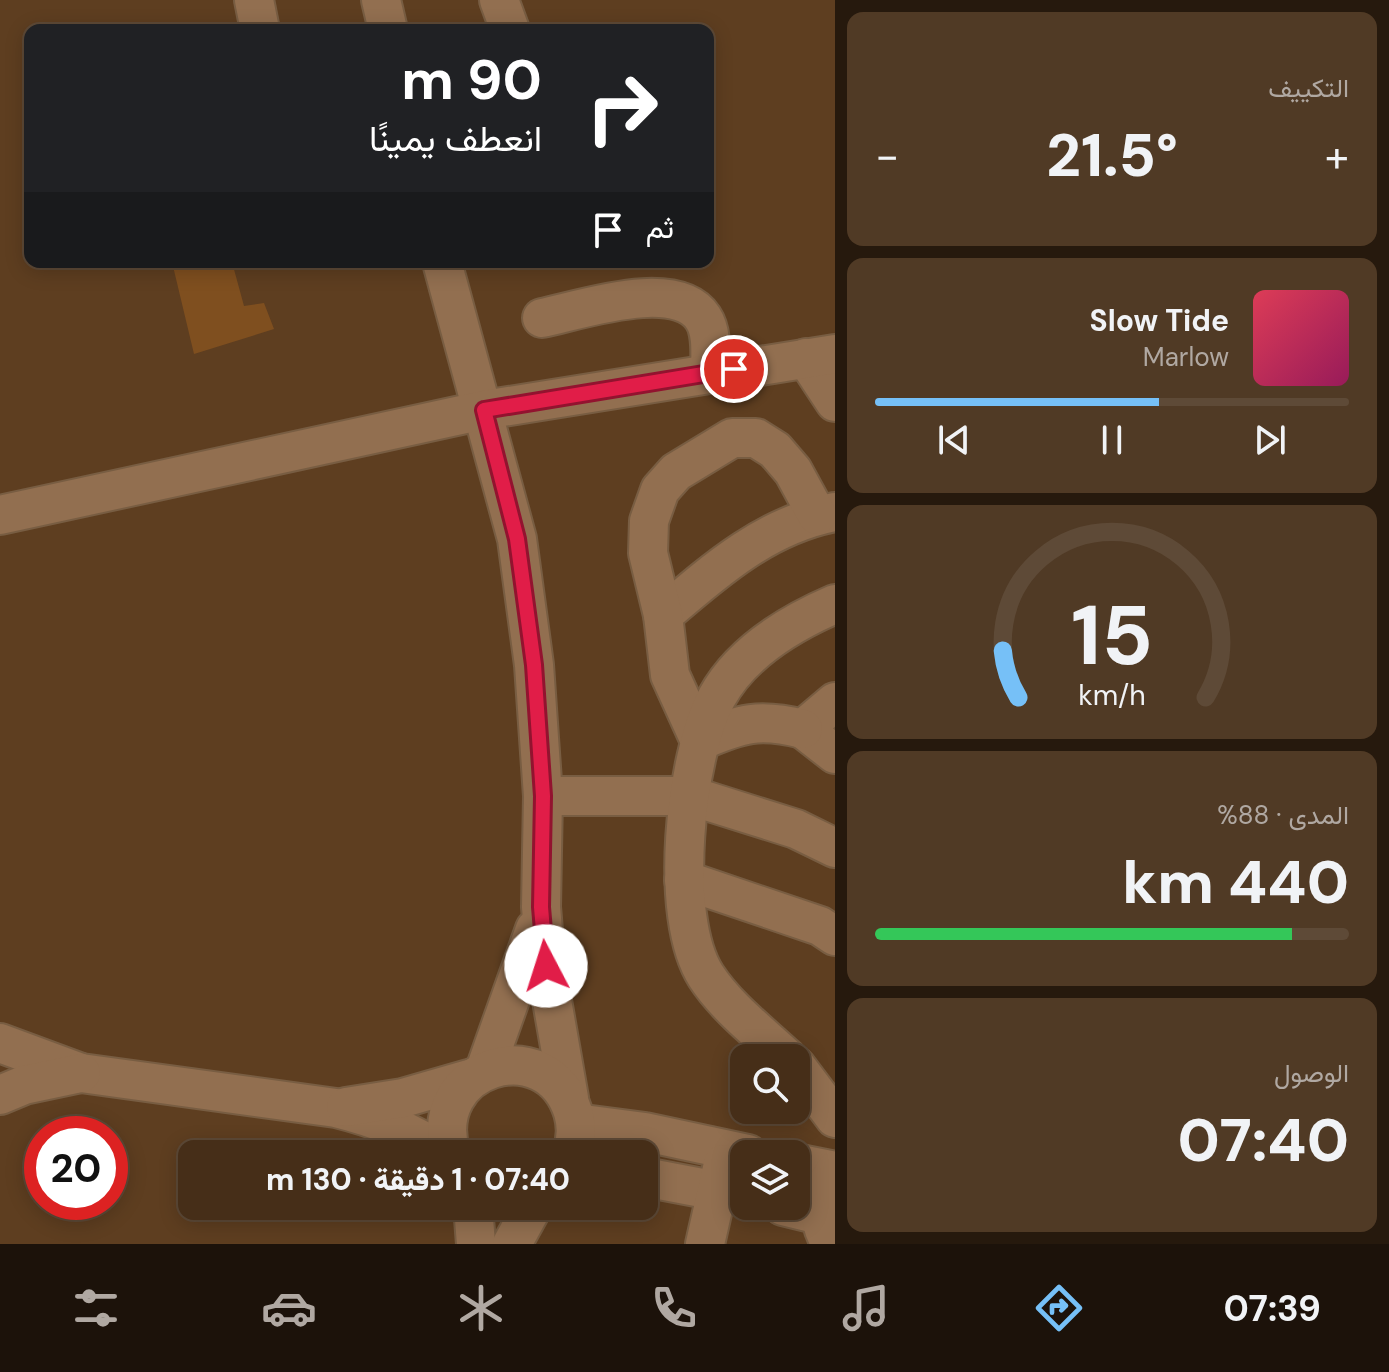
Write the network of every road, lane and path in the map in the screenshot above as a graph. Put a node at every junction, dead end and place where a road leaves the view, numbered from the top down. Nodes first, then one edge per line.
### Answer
1 (254, 0) edge
2 (381, 0) edge
3 (499, 0) edge
4 (259, 24) edge
5 (387, 24) edge
6 (508, 24) edge
7 (444, 268) edge
8 (542, 318) dead end
9 (820, 356) edge
10 (710, 373) junction
11 (835, 402) edge
12 (484, 410) junction
13 (826, 513) edge
14 (0, 515) edge
15 (835, 604) edge
16 (663, 615) junction
17 (835, 702) edge
18 (803, 729) junction
19 (700, 741) junction
20 (835, 754) edge
21 (543, 796) junction
22 (691, 796) junction
23 (835, 848) edge
24 (684, 880) junction
25 (541, 907) junction
26 (835, 936) edge
27 (0, 1043) edge
28 (771, 1044) edge
29 (81, 1073) junction
30 (477, 1074) junction
31 (810, 1085) edge
32 (0, 1095) edge
33 (336, 1108) junction
34 (835, 1118) edge
35 (572, 1125) edge
36 (420, 1140) edge
37 (447, 1140) edge
38 (730, 1150) edge
39 (810, 1166) edge
40 (835, 1171) edge
41 (658, 1180) edge
42 (730, 1193) edge
43 (730, 1195) edge
44 (474, 1220) edge
45 (525, 1220) edge
46 (808, 1220) edge
47 (826, 1230) edge
48 (476, 1244) edge
49 (512, 1244) edge
50 (705, 1244) edge

1 - 4 lane
2 - 5 lane
3 - 6 lane
7 - 12 lane
8 - 10 lane
9 - 10 lane
9 - 11 lane
10 - 12 lane
12 - 14 lane
12 - 21 lane
13 - 16 lane
13 - 16 lane
15 - 19 lane
16 - 19 lane
17 - 18 lane
18 - 19 lane
18 - 20 lane
19 - 22 lane
21 - 22 lane
21 - 25 lane
22 - 23 lane
22 - 24 lane
24 - 26 lane
24 - 28 lane
25 - 30 lane
25 - 35 lane
27 - 29 lane
29 - 32 lane
29 - 33 lane
30 - 33 lane
30 - 35 lane
30 - 37 lane
31 - 34 lane
33 - 36 lane
35 - 38 lane
39 - 40 lane
40 - 47 lane
41 - 42 lane
43 - 50 lane
44 - 48 lane
45 - 49 lane
46 - 47 lane

